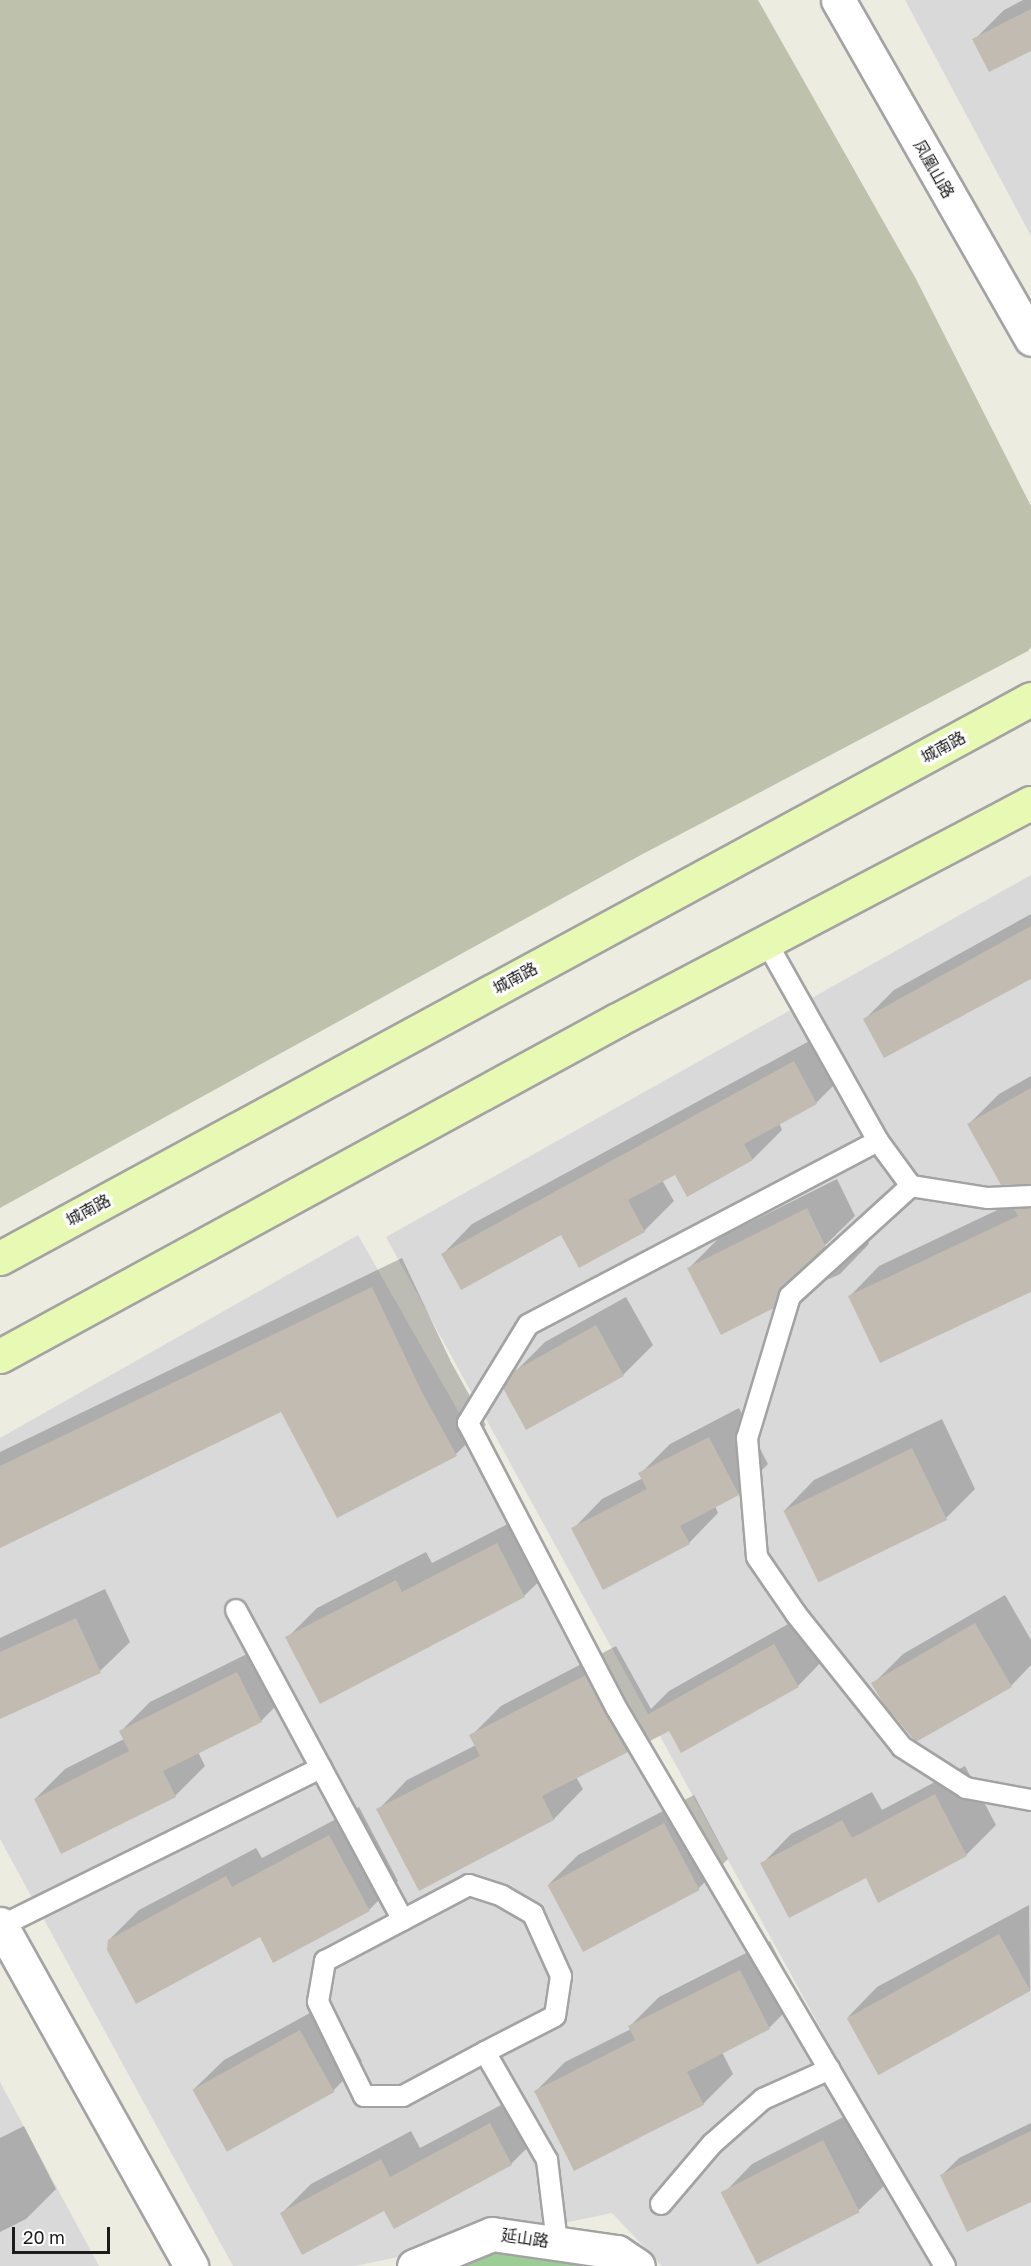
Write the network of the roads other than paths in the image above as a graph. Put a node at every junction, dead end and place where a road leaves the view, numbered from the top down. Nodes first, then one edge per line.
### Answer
1 (838, 0) edge
2 (1031, 339) edge
3 (1031, 699) edge
4 (1031, 803) edge
5 (767, 943) junction
6 (878, 1141) junction
7 (911, 1186) junction
8 (1031, 1196) edge
9 (0, 1258) edge
10 (0, 1356) edge
11 (236, 1610) dead end
12 (321, 1768) junction
13 (1031, 1800) edge
14 (403, 1920) junction
15 (0, 1925) edge
16 (485, 2052) junction
17 (830, 2069) junction
18 (661, 2204) dead end
19 (557, 2243) junction
20 (191, 2266) edge
21 (414, 2266) edge
22 (638, 2266) edge
23 (945, 2266) edge

1 - 2 street, 凤凰山路
3 - 9 main road, 城南路
4 - 5 main road
5 - 6 lane
5 - 10 main road
6 - 7 lane
6 - 17 lane
7 - 8 lane
7 - 13 lane
11 - 12 lane
12 - 14 lane
12 - 15 lane
14 - 16 lane
14 - 16 lane
15 - 20 street
16 - 19 lane
17 - 18 lane
17 - 23 lane
19 - 21 street, 延山路
19 - 22 street, 延山路

